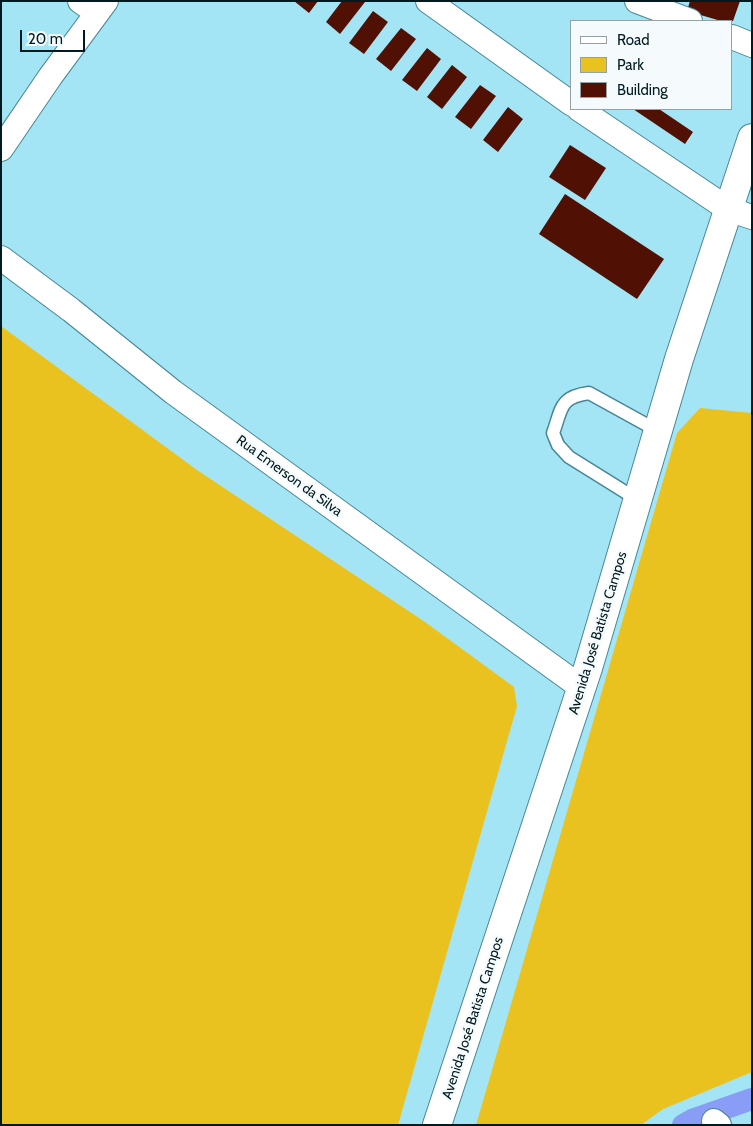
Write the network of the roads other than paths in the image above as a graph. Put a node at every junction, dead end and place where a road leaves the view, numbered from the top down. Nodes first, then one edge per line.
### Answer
1 (428, 1) edge
2 (637, 1) edge
3 (94, 5) edge
4 (687, 20) edge
5 (733, 37) edge
6 (752, 45) edge
7 (570, 103) edge
8 (581, 110) edge
9 (752, 138) edge
10 (1, 148) edge
11 (740, 213) edge
12 (1, 258) edge
13 (658, 431) junction
14 (638, 500) junction
15 (582, 688) junction
16 (437, 1125) edge

1 - 7 street
2 - 4 street
3 - 10 street
5 - 6 street
8 - 11 street
9 - 11 street, Avenida José Batista Campos
11 - 13 street, Avenida José Batista Campos
12 - 15 street, Rua Emerson da Silva
13 - 14 street, Avenida José Batista Campos
13 - 14 lane
14 - 15 street, Avenida José Batista Campos
15 - 16 street, Avenida José Batista Campos

